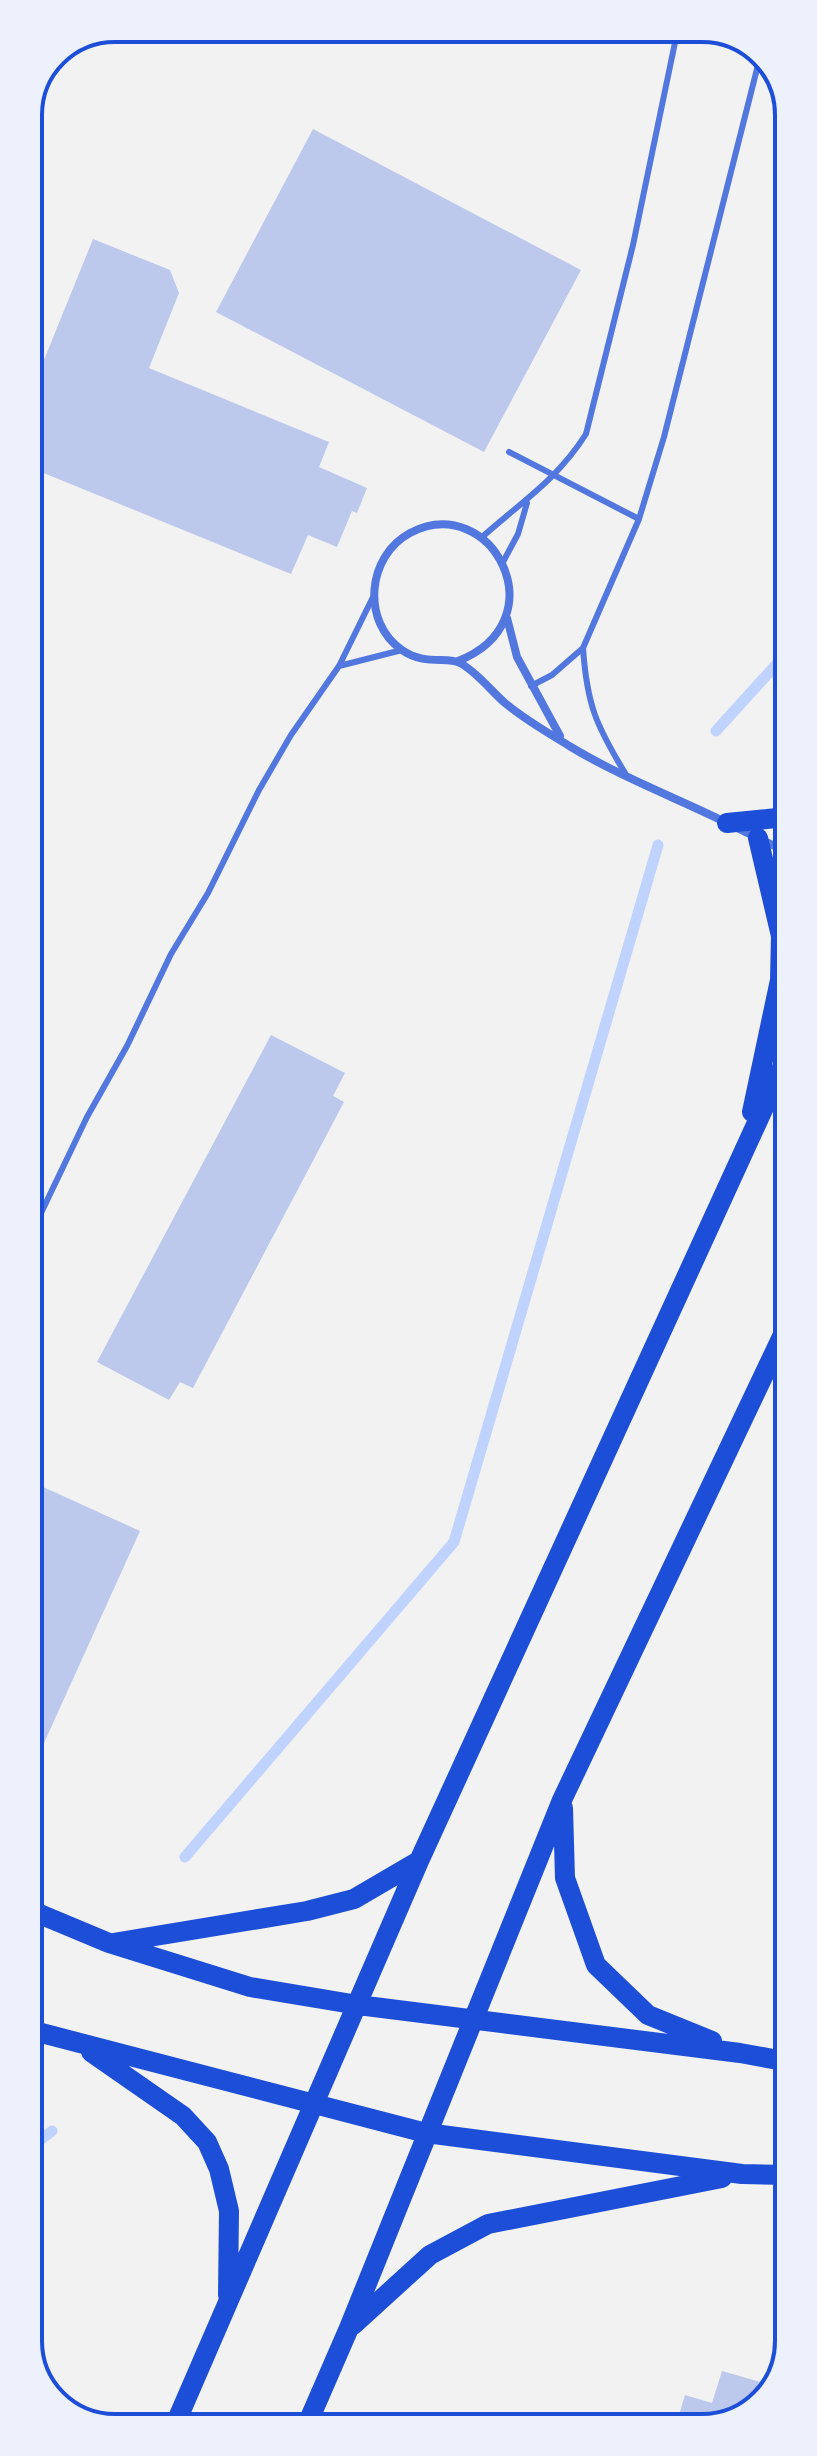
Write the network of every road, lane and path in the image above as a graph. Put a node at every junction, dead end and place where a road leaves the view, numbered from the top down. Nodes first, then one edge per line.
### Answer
1 (675, 42) edge
2 (757, 67) edge
3 (509, 452) dead end
4 (527, 503) junction
5 (639, 519) junction
6 (481, 538) junction
7 (503, 562) junction
8 (373, 597) junction
9 (507, 617) junction
10 (583, 648) junction
11 (402, 650) junction
12 (458, 661) junction
13 (339, 666) junction
14 (531, 686) junction
15 (562, 740) junction
16 (625, 773) junction
17 (775, 818) edge
18 (727, 823) junction
19 (758, 838) junction
20 (775, 846) edge
21 (775, 910) edge
22 (775, 991) edge
23 (775, 1082) edge
24 (746, 1144) junction
25 (42, 1211) edge
26 (775, 1351) edge
27 (562, 1800) junction
28 (419, 1861) junction
29 (42, 1915) edge
30 (109, 1943) junction
31 (358, 2005) junction
32 (474, 2017) junction
33 (42, 2033) edge
34 (79, 2044) junction
35 (740, 2053) junction
36 (775, 2059) edge
37 (314, 2105) junction
38 (426, 2133) junction
39 (742, 2174) junction
40 (775, 2175) edge
41 (228, 2303) junction
42 (349, 2328) junction
43 (180, 2414) edge
44 (312, 2414) edge

1 - 4 lane
2 - 5 lane
3 - 5 lane
4 - 6 lane
4 - 7 lane
5 - 10 lane
6 - 7 street
6 - 8 street
7 - 9 street
8 - 11 street
8 - 13 lane
9 - 12 street
9 - 14 street
10 - 14 lane
10 - 16 lane
11 - 12 street
11 - 13 lane
12 - 15 street
13 - 25 lane
14 - 15 street
15 - 16 street
16 - 18 street
17 - 18 main road
18 - 19 street
19 - 20 street
19 - 21 main road
22 - 24 main road
23 - 24 main road
24 - 28 main road
26 - 27 main road
27 - 32 main road
27 - 35 main road
28 - 30 main road
28 - 31 main road
29 - 30 main road
30 - 31 main road
31 - 32 main road
31 - 37 main road
32 - 35 main road
32 - 38 main road
33 - 34 main road
34 - 37 main road
34 - 41 main road
35 - 36 main road
37 - 38 main road
37 - 41 main road
38 - 39 main road
38 - 42 main road
39 - 40 main road
39 - 42 main road
41 - 43 main road
42 - 44 main road

